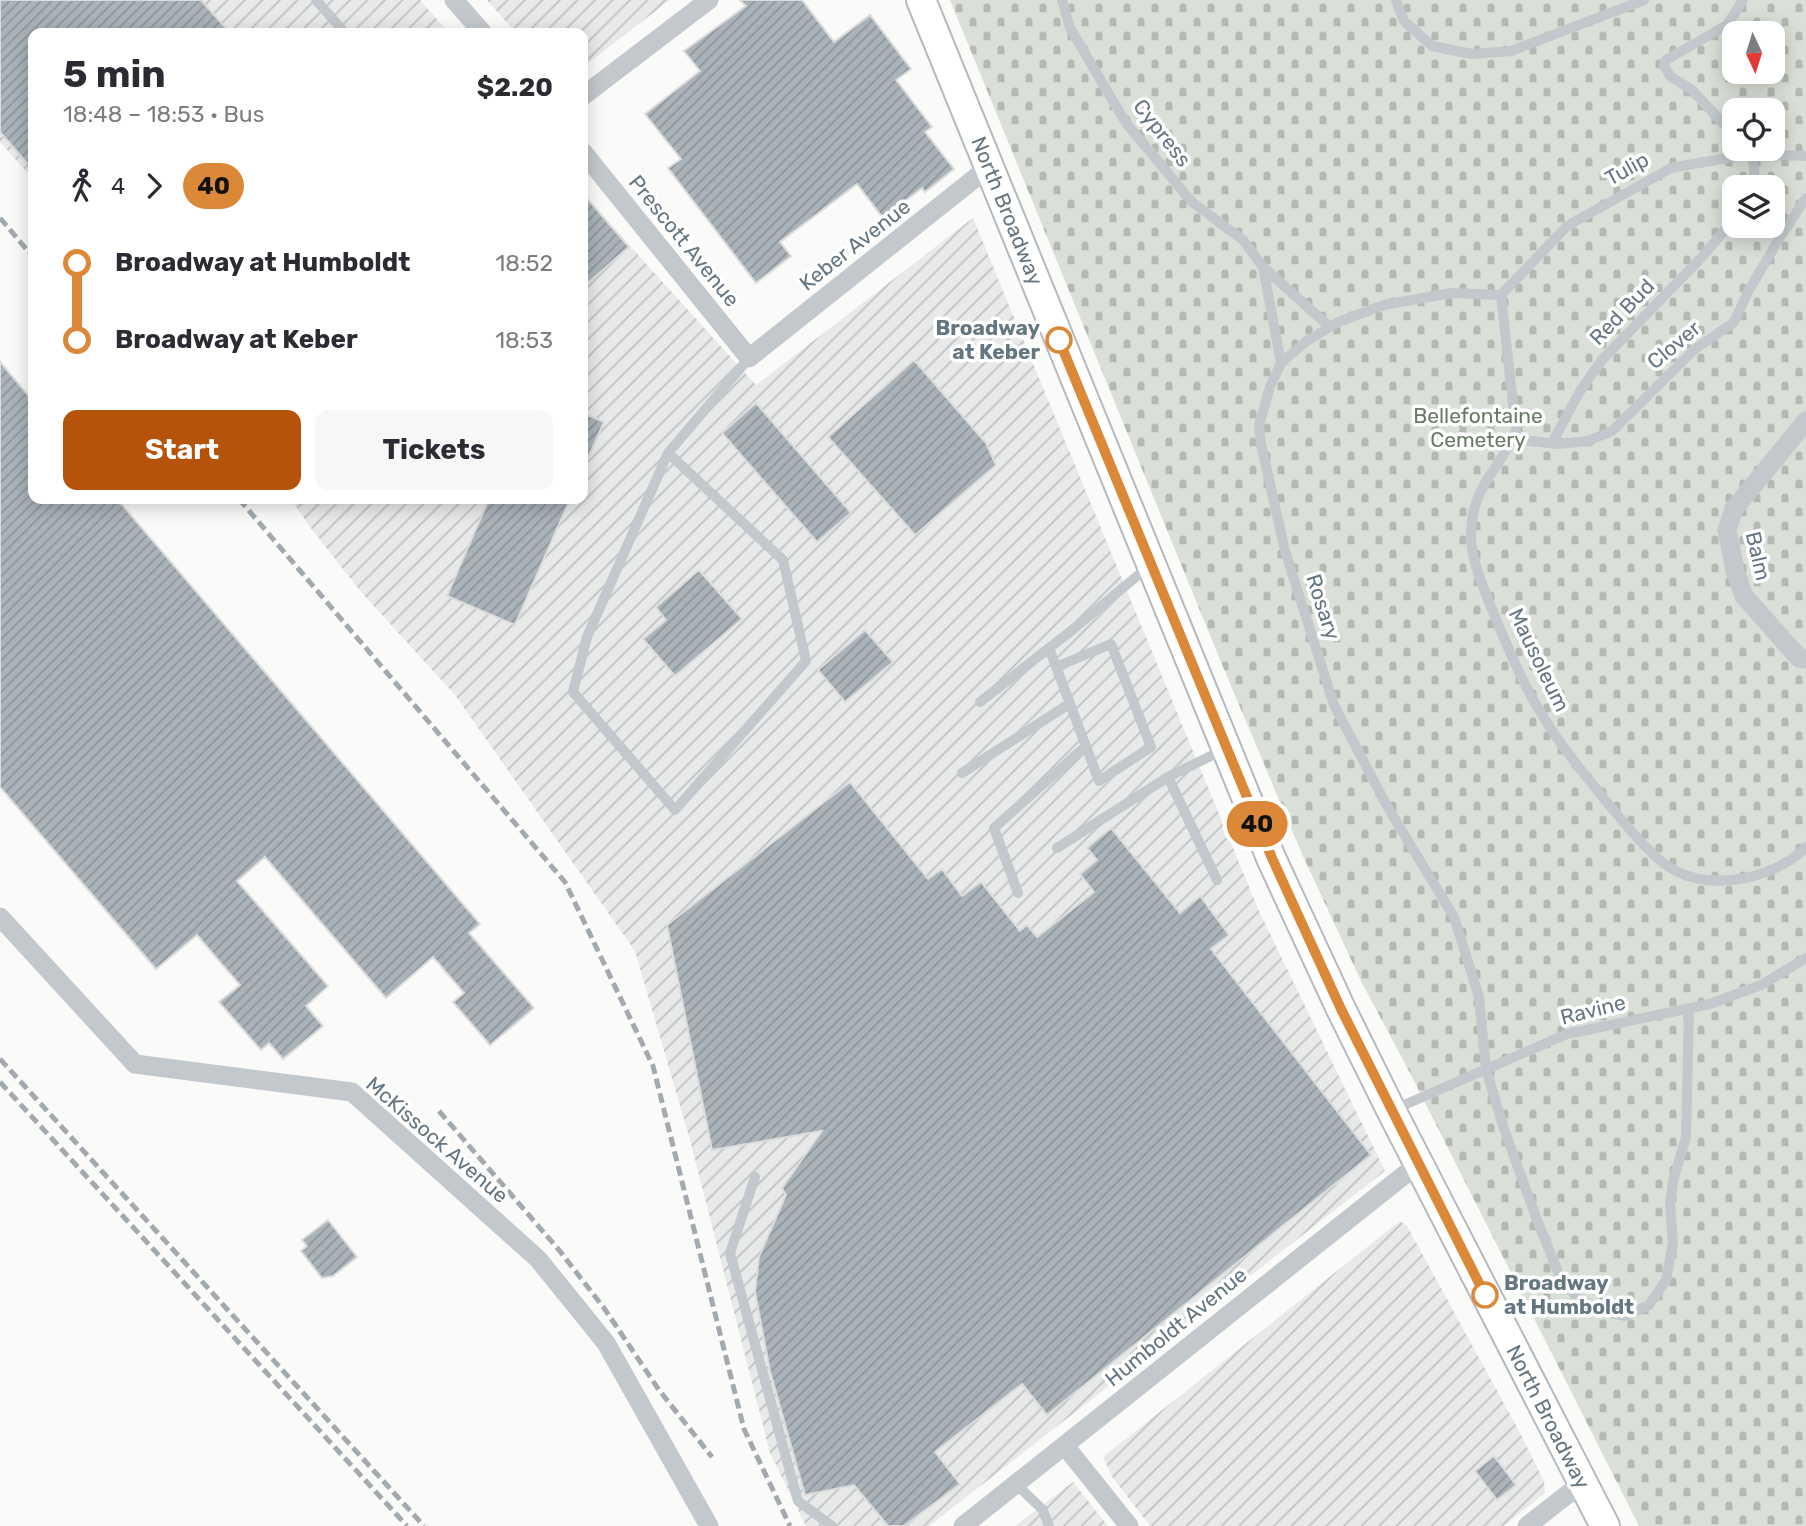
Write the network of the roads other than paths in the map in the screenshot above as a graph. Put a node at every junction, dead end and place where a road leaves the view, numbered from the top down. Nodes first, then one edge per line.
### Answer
1 (316, 0) edge
2 (454, 0) edge
3 (709, 0) edge
4 (921, 0) edge
5 (1062, 0) edge
6 (1396, 0) edge
7 (1644, 0) edge
8 (1743, 0) edge
9 (341, 28) edge
10 (479, 28) edge
11 (588, 92) edge
12 (1722, 122) edge
13 (1785, 154) edge
14 (1722, 156) edge
15 (1806, 156) edge
16 (588, 158) edge
17 (989, 167) junction
18 (1806, 198) edge
19 (1722, 233) edge
20 (1263, 267) junction
21 (1501, 295) junction
22 (1330, 327) junction
23 (749, 358) junction
24 (1281, 363) junction
25 (1806, 421) edge
26 (1513, 439) junction
27 (1552, 443) junction
28 (668, 453) junction
29 (1151, 565) junction
30 (1049, 648) junction
31 (1806, 659) edge
32 (1056, 667) junction
33 (980, 702) dead end
34 (1069, 705) junction
35 (1086, 746) junction
36 (1226, 748) junction
37 (962, 773) dead end
38 (1168, 777) junction
39 (1806, 847) edge
40 (1057, 848) dead end
41 (1217, 880) dead end
42 (1018, 893) dead end
43 (0, 916) edge
44 (1806, 957) edge
45 (1689, 1010) junction
46 (1486, 1069) junction
47 (1391, 1110) junction
48 (1418, 1164) junction
49 (755, 1177) dead end
50 (1065, 1446) junction
51 (1582, 1483) junction
52 (1016, 1484) junction
53 (709, 1526) edge
54 (832, 1526) edge
55 (963, 1526) edge
56 (1049, 1526) edge
57 (1129, 1526) edge
58 (1527, 1526) edge
59 (1605, 1526) edge

1 - 9 lane
2 - 10 street
3 - 11 street
4 - 17 main road, North Broadway
5 - 20 lane, Cypress
6 - 7 lane
8 - 12 lane
13 - 15 lane, Tulip
14 - 21 lane, Tulip
16 - 23 street, Prescott Avenue
17 - 23 street, Keber Avenue
17 - 29 main road, North Broadway
18 - 27 lane, Clover
19 - 27 lane, Red Bud
20 - 22 lane, Cypress
20 - 24 lane, Cypress
21 - 22 lane, Rosary
21 - 26 lane
22 - 24 lane, Rosary
23 - 28 lane
24 - 46 lane, Rosary
25 - 31 street, Balm
26 - 27 lane, Clover
26 - 39 lane, Mausoleum
28 - 28 lane
29 - 30 lane
29 - 36 main road, North Broadway
30 - 32 lane
30 - 33 lane
32 - 34 lane
32 - 35 lane
34 - 35 lane
34 - 37 lane
35 - 42 lane
36 - 38 lane
36 - 47 main road, North Broadway
38 - 40 lane
38 - 41 lane
43 - 53 street, McKissock Avenue
44 - 45 lane, Ravine
45 - 46 lane, Ravine
45 - 46 lane, Rosary
46 - 47 lane, Ravine
47 - 48 main road, North Broadway
48 - 50 street, Humboldt Avenue
48 - 51 main road, North Broadway
49 - 54 lane
50 - 52 street, Humboldt Avenue
50 - 57 street
51 - 58 street
51 - 59 main road, North Broadway
52 - 55 street, Humboldt Avenue
52 - 56 lane

